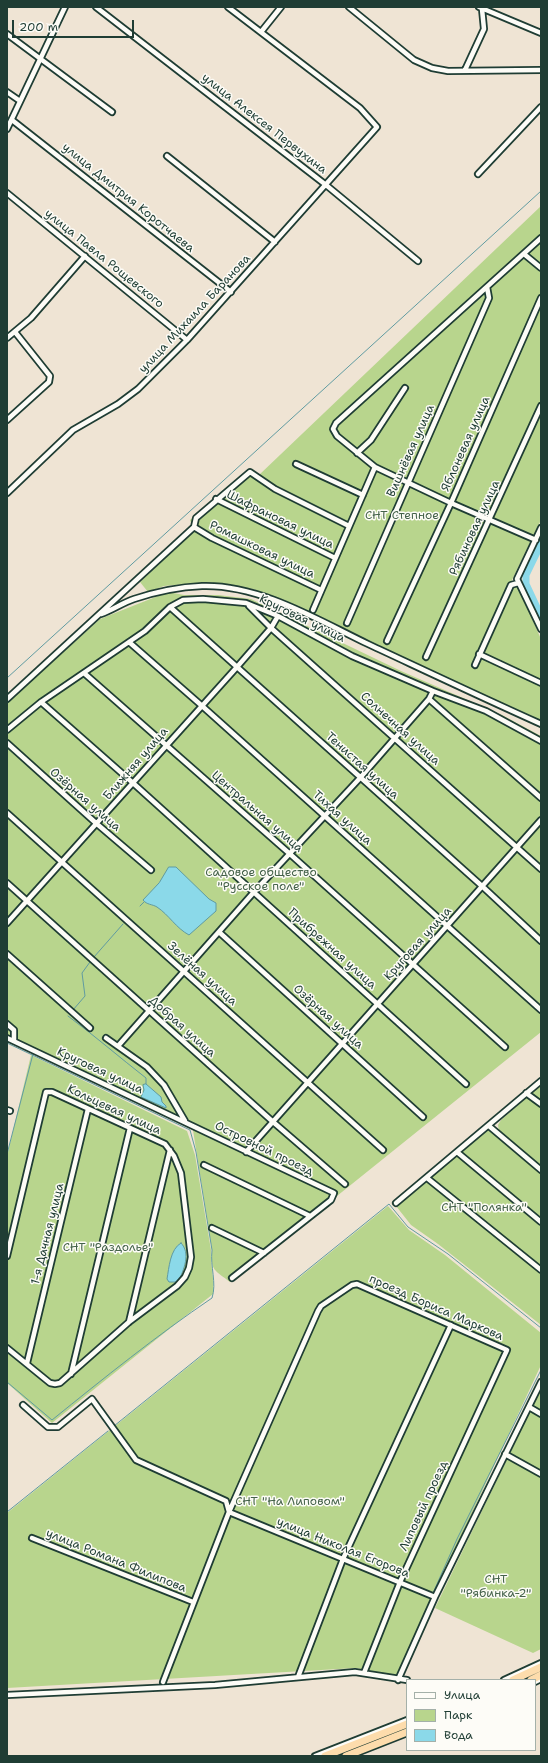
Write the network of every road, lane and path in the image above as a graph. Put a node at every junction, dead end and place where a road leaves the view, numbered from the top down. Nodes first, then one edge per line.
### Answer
1 (65, 7) edge
2 (96, 7) edge
3 (228, 7) edge
4 (281, 7) edge
5 (349, 7) edge
6 (481, 8) edge
7 (261, 32) junction
8 (541, 33) edge
9 (7, 34) edge
10 (40, 58) junction
11 (466, 70) junction
12 (541, 70) edge
13 (7, 92) edge
14 (20, 101) junction
15 (541, 107) edge
16 (112, 112) dead end
17 (12, 120) junction
18 (7, 129) edge
19 (168, 156) dead end
20 (478, 174) dead end
21 (326, 185) junction
22 (7, 193) edge
23 (541, 238) edge
24 (275, 242) junction
25 (524, 254) junction
26 (85, 256) junction
27 (418, 260) dead end
28 (541, 268) edge
29 (487, 287) junction
30 (231, 292) junction
31 (541, 298) edge
32 (14, 332) junction
33 (7, 338) edge
34 (187, 340) junction
35 (405, 388) dead end
36 (541, 406) edge
37 (7, 420) edge
38 (357, 453) junction
39 (296, 464) dead end
40 (375, 467) junction
41 (409, 483) junction
42 (7, 493) edge
43 (363, 495) junction
44 (216, 499) junction
45 (451, 503) junction
46 (489, 520) junction
47 (349, 526) junction
48 (194, 527) junction
49 (541, 528) edge
50 (536, 540) junction
51 (335, 558) junction
52 (518, 583) junction
53 (321, 590) junction
54 (246, 603) junction
55 (170, 607) junction
56 (312, 610) dead end
57 (101, 614) junction
58 (278, 616) junction
59 (347, 623) dead end
60 (271, 628) junction
61 (541, 629) edge
62 (387, 641) dead end
63 (129, 642) junction
64 (479, 654) junction
65 (426, 657) dead end
66 (475, 665) dead end
67 (237, 667) junction
68 (84, 673) junction
69 (541, 683) edge
70 (434, 691) junction
71 (7, 699) edge
72 (429, 699) junction
73 (40, 702) junction
74 (201, 705) junction
75 (541, 724) edge
76 (7, 730) edge
77 (394, 737) junction
78 (541, 740) edge
79 (7, 743) edge
80 (166, 745) junction
81 (360, 778) junction
82 (133, 783) junction
83 (541, 798) edge
84 (7, 813) edge
85 (324, 816) junction
86 (541, 820) edge
87 (96, 824) junction
88 (517, 848) junction
89 (290, 854) junction
90 (62, 862) junction
91 (541, 869) edge
92 (151, 870) dead end
93 (7, 883) edge
94 (483, 887) junction
95 (254, 892) junction
96 (26, 900) junction
97 (7, 923) edge
98 (447, 925) junction
99 (219, 932) junction
100 (541, 941) edge
101 (7, 954) edge
102 (413, 965) junction
103 (184, 971) junction
104 (378, 1004) junction
105 (541, 1010) edge
106 (149, 1011) junction
107 (7, 1024) edge
108 (90, 1028) dead end
109 (7, 1038) edge
110 (106, 1038) dead end
111 (14, 1041) junction
112 (342, 1043) junction
113 (118, 1046) junction
114 (505, 1047) dead end
115 (541, 1080) edge
116 (308, 1082) junction
117 (466, 1084) dead end
118 (526, 1093) junction
119 (541, 1104) edge
120 (88, 1109) junction
121 (423, 1117) dead end
122 (185, 1121) junction
123 (272, 1121) junction
124 (489, 1126) junction
125 (130, 1128) junction
126 (170, 1150) junction
127 (383, 1150) dead end
128 (246, 1152) junction
129 (457, 1152) junction
130 (204, 1165) dead end
131 (541, 1170) edge
132 (427, 1178) junction
133 (345, 1184) dead end
134 (396, 1203) dead end
135 (310, 1216) junction
136 (541, 1222) edge
137 (212, 1228) dead end
138 (7, 1252) edge
139 (264, 1253) junction
140 (541, 1270) edge
141 (232, 1278) dead end
142 (130, 1322) junction
143 (451, 1325) junction
144 (7, 1348) edge
145 (507, 1350) joint
146 (26, 1363) junction
147 (70, 1374) junction
148 (541, 1382) edge
149 (23, 1405) dead end
150 (529, 1407) junction
151 (541, 1414) edge
152 (505, 1454) junction
153 (541, 1474) edge
154 (229, 1512) junction
155 (32, 1538) dead end
156 (343, 1559) junction
157 (400, 1582) junction
158 (435, 1597) junction
159 (193, 1602) junction
160 (541, 1663) edge
161 (541, 1667) edge
162 (364, 1673) junction
163 (298, 1677) junction
164 (506, 1679) edge
165 (515, 1679) edge
166 (398, 1680) junction
167 (406, 1680) edge
168 (163, 1682) dead end
169 (7, 1695) edge
170 (406, 1720) edge
171 (406, 1724) edge
172 (406, 1732) edge
173 (406, 1736) edge
174 (364, 1749) junction
175 (315, 1756) edge
176 (325, 1756) edge
177 (346, 1756) edge

1 - 10 street
2 - 21 street, улица Алексея Первухина
3 - 7 street
4 - 7 street
5 - 11 street
6 - 8 street
6 - 11 street
7 - 21 street, улица Михаила Баранова
9 - 10 street
10 - 14 street
10 - 16 street
11 - 12 street
13 - 14 street
14 - 17 street
15 - 20 street
17 - 18 street
17 - 30 street, улица Дмитрия Коротчаева
19 - 24 street
21 - 24 street, улица Михаила Баранова
21 - 27 street, улица Алексея Первухина
22 - 26 street, улица Павла Рощевского
23 - 25 street
24 - 30 street, улица Михаила Баранова
25 - 28 street
25 - 29 street
26 - 32 street
26 - 34 street, улица Павла Рощевского
29 - 38 street
29 - 41 street, Вишнёвая улица
30 - 34 street, улица Михаила Баранова
31 - 45 street, Яблоневая улица
32 - 33 street
32 - 37 street
34 - 42 street, улица Михаила Баранова
35 - 38 street
36 - 46 street, Рябиновая улица
38 - 40 street
39 - 43 street
40 - 41 street
40 - 43 street
41 - 45 street
41 - 59 street, Вишнёвая улица
43 - 47 street
44 - 47 street
44 - 48 street
44 - 51 street, Шафрановая улица
45 - 46 street
45 - 62 street, Яблоневая улица
46 - 50 street
46 - 65 street, Рябиновая улица
47 - 51 street
48 - 53 street, Ромашковая улица
48 - 57 street
49 - 50 street
50 - 52 street
51 - 53 street
52 - 61 street
52 - 64 street
53 - 56 street
54 - 55 street, Круговая улица
54 - 58 street, Круговая улица
54 - 60 street, Солнечная улица
55 - 63 street, Круговая улица
55 - 67 street, Тенистая улица
57 - 71 street
57 - 75 street
58 - 60 street, Ближняя улица
58 - 70 street, Круговая улица
60 - 67 street, Ближняя улица
60 - 77 street, Солнечная улица
63 - 68 street, Круговая улица
63 - 74 street, Тихая улица
64 - 66 street
64 - 69 street
67 - 74 street, Ближняя улица
67 - 81 street, Тенистая улица
68 - 73 street, Круговая улица
68 - 80 street, Центральная улица
70 - 72 street
70 - 78 street, Круговая улица
72 - 77 street
72 - 83 street
73 - 76 street, Круговая улица
73 - 82 street, Прибрежная улица
74 - 80 street, Ближняя улица
74 - 85 street, Тихая улица
77 - 81 street
77 - 88 street, Солнечная улица
79 - 87 street, Озёрная улица
80 - 82 street, Ближняя улица
80 - 89 street, Центральная улица
81 - 85 street
81 - 94 street, Тенистая улица
82 - 87 street, Ближняя улица
82 - 95 street, Прибрежная улица
84 - 90 street, Зелёная улица
85 - 89 street
85 - 98 street, Тихая улица
86 - 88 street, Круговая улица
87 - 90 street, Ближняя улица
87 - 92 street, Озёрная улица
88 - 91 street, Солнечная улица
88 - 94 street, Круговая улица
89 - 95 street
89 - 102 street, Центральная улица
90 - 96 street, Ближняя улица
90 - 103 street, Зелёная улица
93 - 96 street, Добрая улица
94 - 98 street, Круговая улица
94 - 100 street, Тенистая улица
95 - 99 street
95 - 104 street, Прибрежная улица
96 - 97 street, Ближняя улица
96 - 106 street, Добрая улица
98 - 102 street, Круговая улица
98 - 105 street, Тихая улица
99 - 103 street
99 - 112 street, Озёрная улица
101 - 108 street
102 - 104 street, Круговая улица
102 - 114 street, Центральная улица
103 - 106 street
103 - 116 street, Зелёная улица
104 - 112 street, Круговая улица
104 - 117 street, Прибрежная улица
106 - 113 street
106 - 123 street, Добрая улица
107 - 111 street
109 - 111 street, Круговая улица
110 - 113 street
111 - 122 street, Круговая улица
112 - 116 street, Круговая улица
112 - 121 street, Озёрная улица
113 - 122 street
115 - 118 street
116 - 123 street, Круговая улица
116 - 127 street, Зелёная улица
118 - 119 street
118 - 124 street
120 - 125 street, Кольцевая улица
120 - 138 street, Кольцевая улица
120 - 146 street, 1-я Дачная улица
122 - 128 street, Островной проезд
123 - 128 street, Круговая улица
123 - 133 street, Добрая улица
124 - 129 street
124 - 131 street
125 - 126 street, Кольцевая улица
125 - 147 street
126 - 142 street
126 - 142 street, Кольцевая улица
128 - 135 street, Островной проезд
129 - 132 street
129 - 136 street
130 - 135 street
132 - 134 street
132 - 140 street
135 - 139 street
137 - 139 street
139 - 141 street
142 - 147 street, Кольцевая улица
143 - 145 street, проезд Бориса Маркова
143 - 154 street, проезд Бориса Маркова
143 - 156 street
144 - 146 street, Кольцевая улица
145 - 157 street, Липовый проезд
146 - 147 street, Кольцевая улица
148 - 150 street
149 - 154 street
150 - 151 street
150 - 152 street
152 - 153 street
152 - 158 street
154 - 156 street, улица Николая Егорова
154 - 159 street
155 - 159 street, улица Романа Филипова
156 - 157 street, улица Николая Егорова
156 - 163 street
157 - 158 street, улица Николая Егорова
157 - 162 street, Липовый проезд
158 - 166 street
159 - 168 street
160 - 164 street
161 - 165 highway
162 - 163 street
162 - 166 street
163 - 169 street
166 - 167 street
170 - 175 street
171 - 176 highway
172 - 174 highway
173 - 174 street
174 - 177 highway

